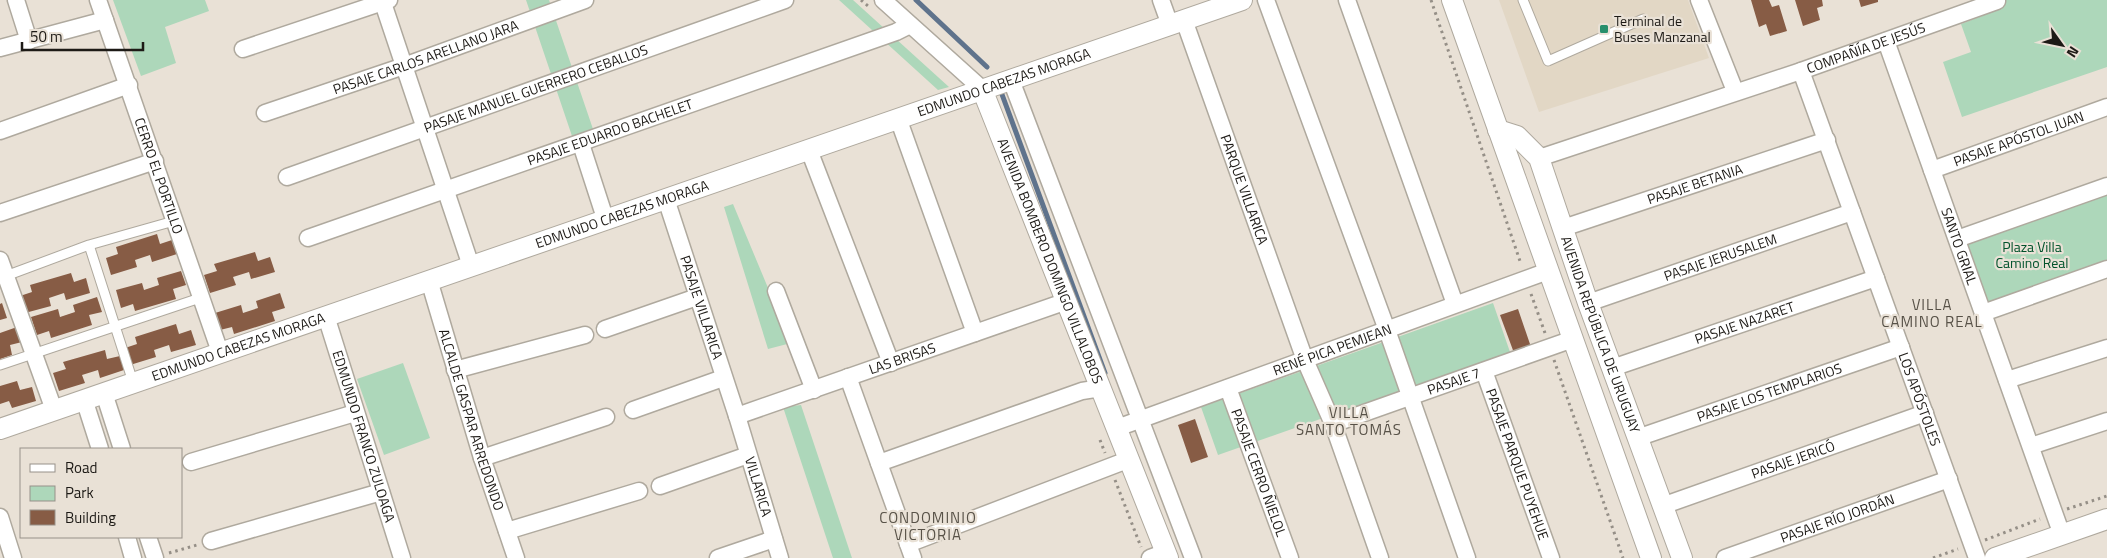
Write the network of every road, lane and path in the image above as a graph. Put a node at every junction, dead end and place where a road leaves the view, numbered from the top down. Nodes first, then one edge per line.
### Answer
1 (16, 0) edge
2 (98, 0) edge
3 (585, 0) edge
4 (785, 0) edge
5 (861, 0) edge
6 (1162, 0) edge
7 (1242, 0) edge
8 (1266, 0) edge
9 (1347, 0) edge
10 (1452, 0) edge
11 (1523, 0) edge
12 (1699, 0) edge
13 (385, 1) edge
14 (1997, 1) edge
15 (879, 6) edge
16 (105, 20) junction
17 (1643, 20) dead end
18 (1177, 22) junction
19 (910, 25) junction
20 (29, 40) junction
21 (1886, 42) junction
22 (0, 48) edge
23 (243, 49) dead end
24 (404, 66) junction
25 (1801, 71) junction
26 (1011, 80) junction
27 (129, 86) junction
28 (982, 89) junction
29 (1735, 91) junction
30 (2107, 107) edge
31 (265, 113) dead end
32 (898, 118) junction
33 (426, 127) junction
34 (0, 130) edge
35 (1498, 130) junction
36 (1827, 140) junction
37 (581, 144) junction
38 (808, 150) junction
39 (1539, 158) junction
40 (155, 161) junction
41 (1932, 170) junction
42 (287, 177) dead end
43 (2107, 186) edge
44 (446, 191) junction
45 (666, 199) junction
46 (0, 212) edge
47 (1852, 212) junction
48 (605, 218) junction
49 (174, 221) junction
50 (1563, 228) junction
51 (308, 238) dead end
52 (1956, 239) junction
53 (89, 245) junction
54 (470, 266) junction
55 (2107, 269) edge
56 (2, 271) edge
57 (1548, 271) junction
58 (1876, 278) junction
59 (429, 280) junction
60 (776, 292) dead end
61 (697, 297) junction
62 (200, 298) junction
63 (1067, 301) junction
64 (1588, 303) junction
65 (1455, 304) junction
66 (1983, 313) junction
67 (326, 316) junction
68 (114, 326) junction
69 (605, 329) dead end
70 (1387, 330) junction
71 (975, 333) junction
72 (585, 335) dead end
73 (1573, 339) junction
74 (1901, 347) junction
75 (2107, 348) edge
76 (220, 352) junction
77 (34, 353) junction
78 (1305, 360) junction
79 (891, 363) junction
80 (0, 365) edge
81 (1612, 368) junction
82 (455, 370) junction
83 (1484, 371) junction
84 (848, 377) junction
85 (723, 378) junction
86 (2007, 380) junction
87 (133, 382) junction
88 (1101, 388) junction
89 (1228, 388) junction
90 (814, 390) junction
91 (104, 393) junction
92 (1410, 397) junction
93 (84, 399) junction
94 (54, 410) junction
95 (633, 410) dead end
96 (355, 413) junction
97 (1925, 413) junction
98 (738, 416) junction
99 (606, 417) dead end
100 (1141, 420) junction
101 (2107, 421) edge
102 (1333, 424) junction
103 (1117, 428) junction
104 (0, 429) edge
105 (1098, 433) dead end
106 (1637, 438) junction
107 (2031, 446) junction
108 (100, 448) edge
109 (122, 448) edge
110 (748, 455) junction
111 (482, 458) junction
112 (1130, 459) junction
113 (191, 462) dead end
114 (879, 463) junction
115 (1110, 467) junction
116 (1949, 480) junction
117 (660, 486) dead end
118 (639, 491) dead end
119 (381, 492) junction
120 (2107, 496) edge
121 (1662, 506) junction
122 (2054, 514) junction
123 (0, 517) edge
124 (2107, 519) edge
125 (507, 531) junction
126 (2062, 534) junction
127 (127, 538) edge
128 (148, 538) edge
129 (774, 540) junction
130 (211, 541) joint
131 (911, 551) edge
132 (1975, 551) edge
133 (1156, 554) edge
134 (13, 558) edge
135 (133, 558) edge
136 (154, 558) edge
137 (402, 558) edge
138 (516, 558) edge
139 (718, 558) edge
140 (780, 558) edge
141 (1193, 558) edge
142 (1290, 558) edge
143 (1380, 558) edge
144 (1467, 558) edge
145 (1551, 558) edge
146 (1651, 558) edge
147 (1682, 558) edge
148 (1725, 558) edge
149 (1933, 558) edge
150 (1995, 558) edge

1 - 20 street
2 - 16 street, CERRO EL PORTILLO
3 - 24 street, PASAJE CARLOS ARELLANO JARA
4 - 33 street, PASAJE MANUEL GUERRERO CEBALLOS
5 - 15 path
6 - 18 street, PARQUE VILLARICA
7 - 18 street, EDMUNDO CABEZAS MORAGA
8 - 70 street
9 - 65 street
10 - 35 street, AVENIDA REPÚBLICA DE URUGUAY
11 - 17 lane
12 - 29 street
13 - 23 street
13 - 24 street
14 - 21 street, COMPAÑÍA DE JESÚS
15 - 19 street, AVENIDA BOMBERO DOMINGO VILLALOBOS
16 - 20 street
16 - 27 street, CERRO EL PORTILLO
18 - 26 street, EDMUNDO CABEZAS MORAGA
18 - 78 street, PARQUE VILLARICA
19 - 28 street, AVENIDA BOMBERO DOMINGO VILLALOBOS
19 - 37 street, PASAJE EDUARDO BACHELET
20 - 22 street
21 - 25 street, COMPAÑÍA DE JESÚS
21 - 41 street, SANTO GRIAL
24 - 31 street, PASAJE CARLOS ARELLANO JARA
24 - 33 street
25 - 29 street, COMPAÑÍA DE JESÚS
25 - 36 street, LOS APÓSTOLES
26 - 28 street, EDMUNDO CABEZAS MORAGA
26 - 100 street, AVENIDA BOMBERO DOMINGO VILLALOBOS
27 - 34 street
27 - 40 street, CERRO EL PORTILLO
28 - 32 street, EDMUNDO CABEZAS MORAGA
28 - 63 street, AVENIDA BOMBERO DOMINGO VILLALOBOS
29 - 39 street, COMPAÑÍA DE JESÚS
30 - 41 street, PASAJE APÓSTOL JUAN
32 - 38 street, EDMUNDO CABEZAS MORAGA
32 - 71 street
33 - 42 street, PASAJE MANUEL GUERRERO CEBALLOS
33 - 44 street
35 - 39 street, AVENIDA REPÚBLICA DE URUGUAY
35 - 57 street, AVENIDA REPÚBLICA DE URUGUAY
36 - 47 street, LOS APÓSTOLES
36 - 50 street, PASAJE BETANIA
37 - 44 street, PASAJE EDUARDO BACHELET
37 - 48 street
38 - 45 street, EDMUNDO CABEZAS MORAGA
38 - 79 street
39 - 50 street, AVENIDA REPÚBLICA DE URUGUAY
40 - 46 street
40 - 49 street, CERRO EL PORTILLO
41 - 52 street, SANTO GRIAL
43 - 52 street
44 - 51 street, PASAJE EDUARDO BACHELET
44 - 54 street
45 - 48 street, EDMUNDO CABEZAS MORAGA
45 - 61 street, PASAJE VILLARICA
47 - 58 street, LOS APÓSTOLES
47 - 64 street, PASAJE JERUSALEM
48 - 54 street, EDMUNDO CABEZAS MORAGA
49 - 53 lane
49 - 62 street, CERRO EL PORTILLO
50 - 64 street, AVENIDA REPÚBLICA DE URUGUAY
52 - 66 street, SANTO GRIAL
53 - 56 lane
53 - 68 lane
54 - 59 street, EDMUNDO CABEZAS MORAGA
55 - 66 street
56 - 77 street
57 - 65 street, RENÉ PICA PEMJEAN
57 - 73 street, AVENIDA REPÚBLICA DE URUGUAY
58 - 74 street, LOS APÓSTOLES
58 - 81 street, PASAJE NAZARET
59 - 67 street, EDMUNDO CABEZAS MORAGA
59 - 82 street, ALCALDE GASPAR ARREDONDO
60 - 90 street
61 - 69 street
61 - 85 street, PASAJE VILLARICA
62 - 68 lane
62 - 76 street, CERRO EL PORTILLO
63 - 71 street, LAS BRISAS
63 - 88 street, AVENIDA BOMBERO DOMINGO VILLALOBOS
64 - 81 street, AVENIDA REPÚBLICA DE URUGUAY
65 - 70 street, RENÉ PICA PEMJEAN
66 - 86 street, SANTO GRIAL
67 - 76 street, EDMUNDO CABEZAS MORAGA
67 - 96 street, EDMUNDO FRANCO ZULOAGA
68 - 77 lane
68 - 87 lane
70 - 78 street, RENÉ PICA PEMJEAN
70 - 92 street
71 - 79 street, LAS BRISAS
72 - 82 street
73 - 83 street, PASAJE 7
73 - 146 street, AVENIDA REPÚBLICA DE URUGUAY
74 - 97 street, LOS APÓSTOLES
74 - 106 street, PASAJE LOS TEMPLARIOS
75 - 86 street
76 - 87 street, EDMUNDO CABEZAS MORAGA
77 - 80 lane
77 - 94 street
78 - 89 street, RENÉ PICA PEMJEAN
78 - 102 street, PARQUE VILLARICA
79 - 84 street, LAS BRISAS
81 - 106 street, AVENIDA REPÚBLICA DE URUGUAY
82 - 111 street, ALCALDE GASPAR ARREDONDO
83 - 92 street, PASAJE 7
83 - 145 street, PASAJE PARQUE PUYEHUE
84 - 90 street, LAS BRISAS
84 - 114 street
85 - 95 street
85 - 98 street, PASAJE VILLARICA
86 - 107 street, SANTO GRIAL
87 - 91 street, EDMUNDO CABEZAS MORAGA
88 - 103 street, AVENIDA BOMBERO DOMINGO VILLALOBOS
88 - 114 street
89 - 100 street, RENÉ PICA PEMJEAN
89 - 142 street, PASAJE CERRO ÑIELOL
90 - 98 street, LAS BRISAS
91 - 93 street, EDMUNDO CABEZAS MORAGA
91 - 109 street
92 - 102 street, PASAJE 7
92 - 144 street
93 - 94 street, EDMUNDO CABEZAS MORAGA
93 - 108 street
94 - 104 street, EDMUNDO CABEZAS MORAGA
96 - 113 street
96 - 119 street, EDMUNDO FRANCO ZULOAGA
97 - 116 street, LOS APÓSTOLES
97 - 121 street, PASAJE JERICÓ
98 - 110 street, VILLARICA
99 - 111 street
100 - 103 street, RENÉ PICA PEMJEAN
100 - 141 street, AVENIDA BOMBERO DOMINGO VILLALOBOS
101 - 107 street
102 - 143 street, PARQUE VILLARICA
103 - 112 street, AVENIDA BOMBERO DOMINGO VILLALOBOS
105 - 115 path
106 - 121 street, AVENIDA REPÚBLICA DE URUGUAY
107 - 122 street, SANTO GRIAL
110 - 117 street
110 - 129 street, VILLARICA
111 - 125 street, ALCALDE GASPAR ARREDONDO
112 - 115 street
112 - 133 street, AVENIDA BOMBERO DOMINGO VILLALOBOS
114 - 131 street
115 - 131 street
115 - 133 path
116 - 132 street, LOS APÓSTOLES
116 - 148 street, PASAJE RÍO JORDÁN
118 - 125 street
119 - 130 street
119 - 137 street, EDMUNDO FRANCO ZULOAGA
120 - 122 path
121 - 147 street, AVENIDA REPÚBLICA DE URUGUAY
122 - 126 street, SANTO GRIAL
122 - 132 path
123 - 134 street
124 - 126 street
125 - 138 street, ALCALDE GASPAR ARREDONDO
126 - 150 street
127 - 135 street
128 - 136 street
129 - 139 street
129 - 140 street, VILLARICA
130 - 136 path
132 - 149 path

